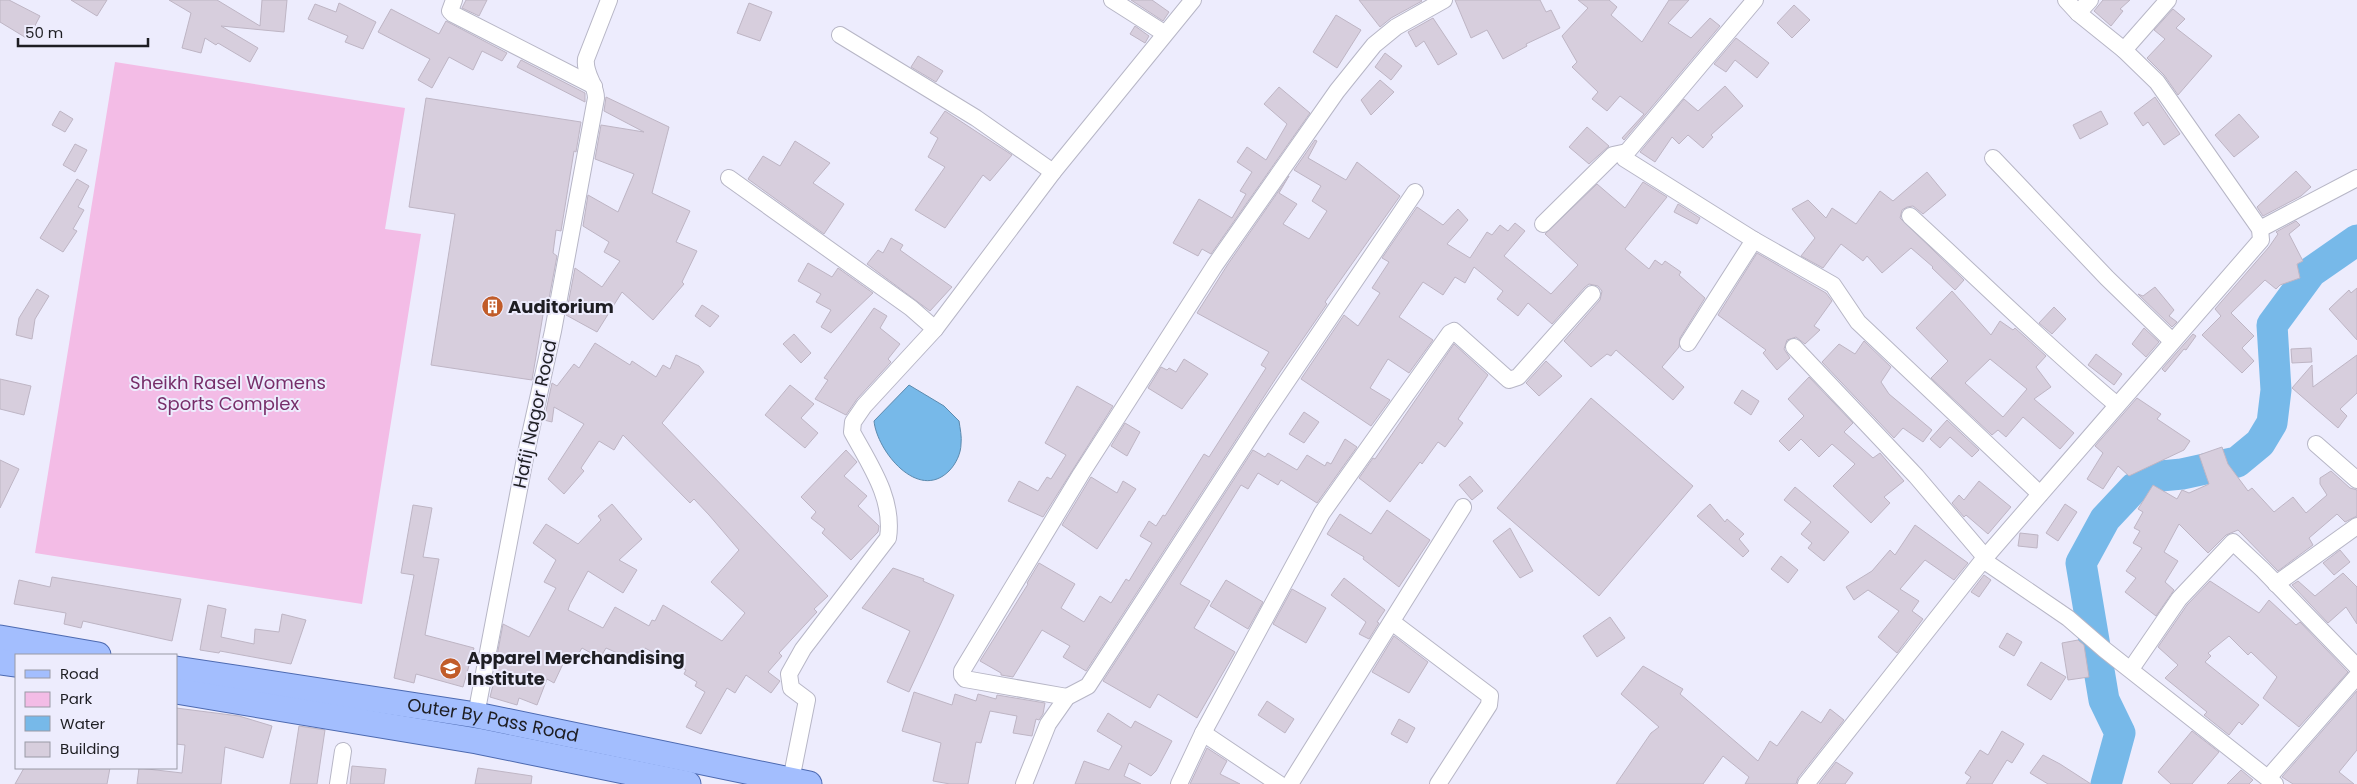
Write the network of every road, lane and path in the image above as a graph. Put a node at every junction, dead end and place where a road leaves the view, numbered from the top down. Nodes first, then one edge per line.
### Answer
1 (454, 0) edge
2 (608, 0) edge
3 (1112, 0) edge
4 (1193, 0) edge
5 (1444, 0) edge
6 (1755, 0) edge
7 (2066, 0) edge
8 (2090, 0) edge
9 (2168, 0) edge
10 (2078, 13) junction
11 (1164, 33) junction
12 (840, 35) dead end
13 (2124, 50) junction
14 (594, 86) junction
15 (1627, 152) junction
16 (1994, 158) dead end
17 (1053, 172) junction
18 (729, 178) dead end
19 (2357, 178) edge
20 (1415, 192) dead end
21 (1910, 216) dead end
22 (1542, 224) dead end
23 (2260, 229) junction
24 (1754, 240) junction
25 (1592, 294) dead end
26 (936, 329) junction
27 (2172, 341) junction
28 (1688, 343) dead end
29 (1794, 347) dead end
30 (2116, 406) junction
31 (2316, 444) dead end
32 (2357, 480) edge
33 (2040, 494) junction
34 (1463, 506) dead end
35 (2357, 526) edge
36 (1984, 558) junction
37 (2276, 584) junction
38 (1392, 622) junction
39 (0, 638) edge
40 (92, 654) edge
41 (0, 662) edge
42 (15, 664) edge
43 (2357, 667) edge
44 (178, 669) edge
45 (2131, 669) junction
46 (2357, 676) edge
47 (178, 691) edge
48 (1067, 697) junction
49 (476, 715) junction
50 (1203, 733) junction
51 (343, 751) dead end
52 (2271, 781) edge
53 (800, 782) edge
54 (338, 784) edge
55 (688, 784) edge
56 (1024, 784) edge
57 (1179, 784) edge
58 (1279, 784) edge
59 (1290, 784) edge
60 (1438, 784) edge
61 (1806, 784) edge

1 - 14 street
2 - 14 street, Hafij Nagor Road
3 - 11 street
4 - 11 street
5 - 48 street
6 - 15 street
7 - 10 street
8 - 10 street
9 - 13 street
10 - 13 street
11 - 17 street
12 - 17 street
13 - 23 street
14 - 49 street, Hafij Nagor Road
15 - 22 street
15 - 24 street
16 - 27 street
17 - 26 street
18 - 26 street
19 - 23 street
20 - 48 street
21 - 30 street
23 - 27 street
24 - 28 street
24 - 33 street
25 - 50 street
26 - 53 street
27 - 30 street
29 - 36 street
30 - 33 street
31 - 32 street
33 - 36 street
34 - 38 street
35 - 37 street
36 - 45 street
36 - 61 street
37 - 43 street
37 - 45 street
38 - 59 street
38 - 60 street
39 - 40 main road
41 - 42 main road
44 - 49 main road, Outer By Pass Road
45 - 52 street
46 - 52 street
47 - 55 main road, Outer By Pass Road
48 - 56 street
49 - 53 main road, Outer By Pass Road
50 - 57 street
50 - 58 street
51 - 54 street

